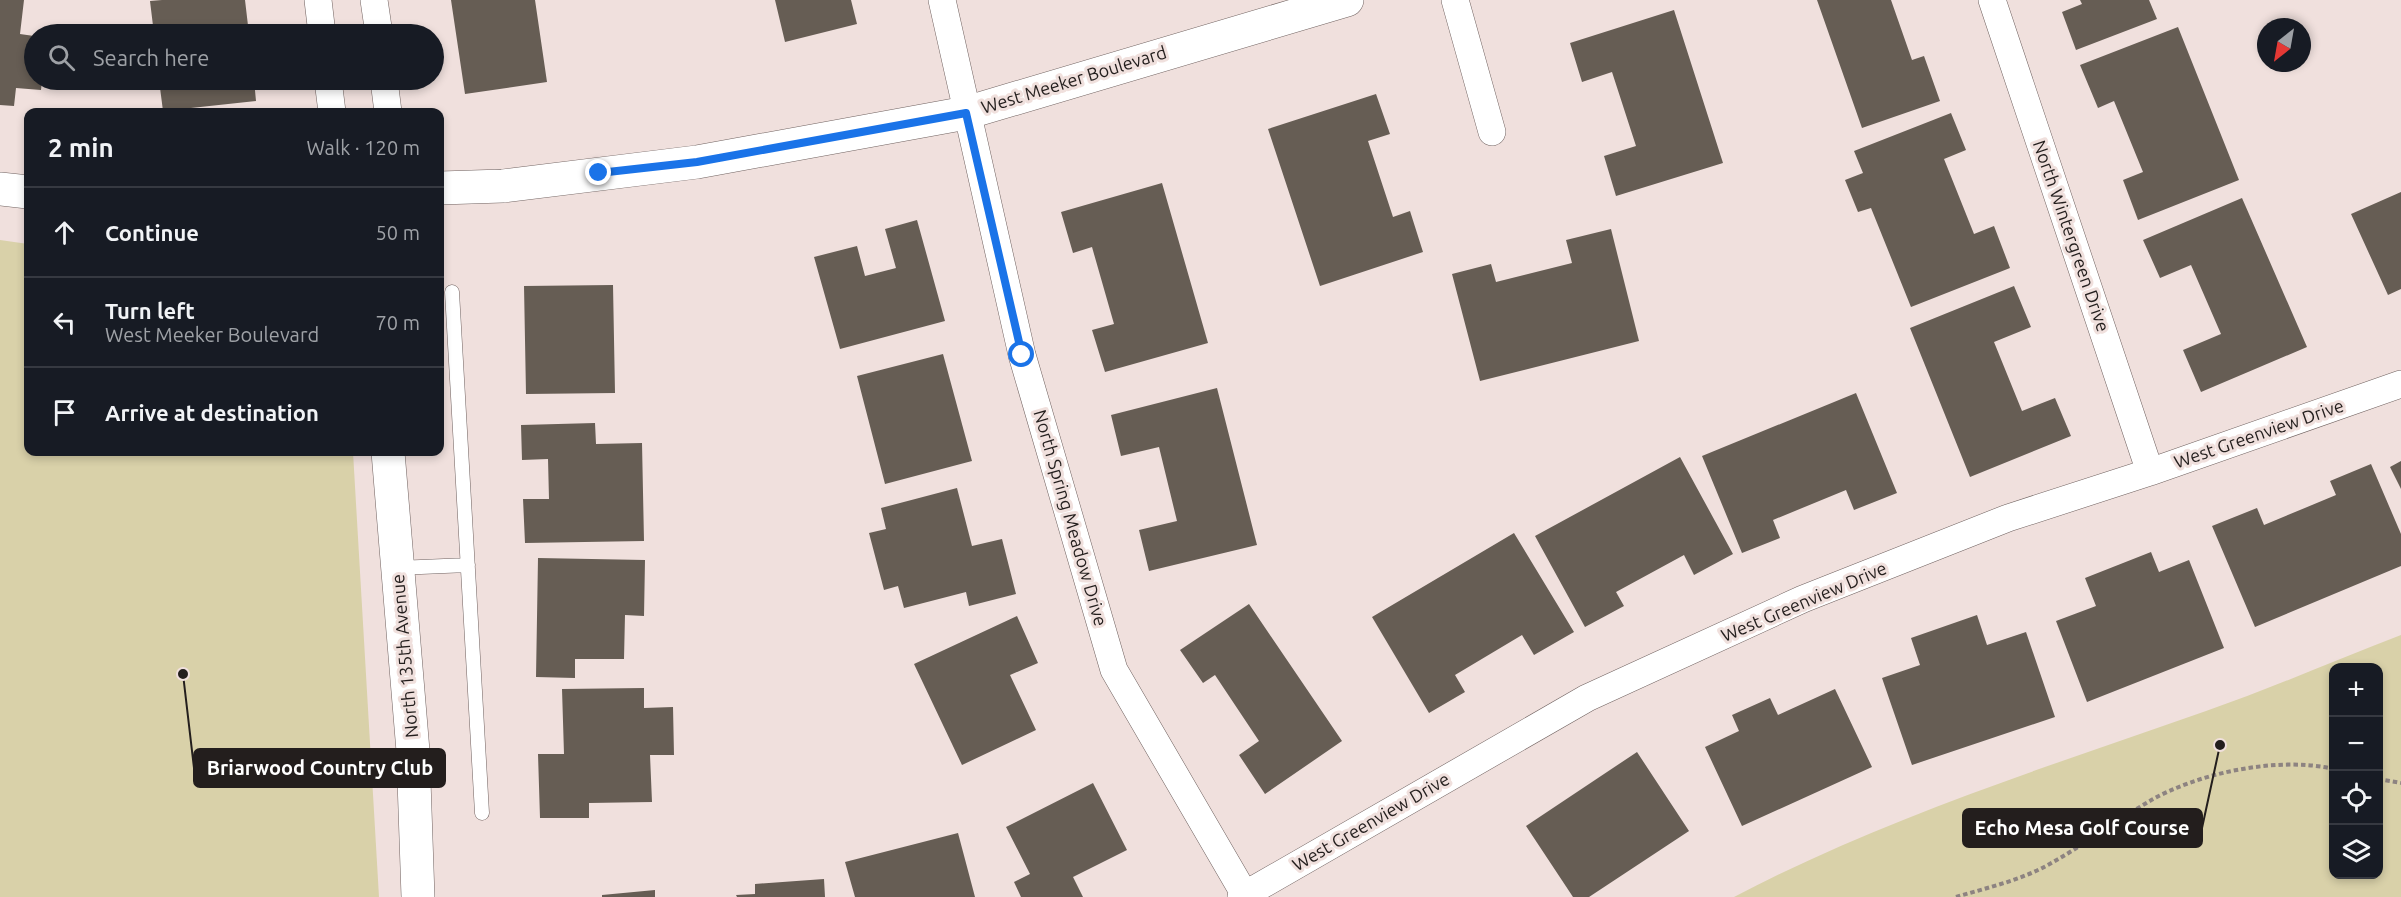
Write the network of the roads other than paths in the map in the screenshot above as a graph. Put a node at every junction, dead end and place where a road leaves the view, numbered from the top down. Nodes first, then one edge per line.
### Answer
1 (318, 0) edge
2 (374, 0) edge
3 (942, 0) edge
4 (1347, 0) edge
5 (1455, 0) edge
6 (1992, 0) edge
7 (321, 24) edge
8 (378, 24) edge
9 (329, 90) edge
10 (385, 90) edge
11 (332, 108) edge
12 (388, 108) edge
13 (966, 113) junction
14 (1492, 132) dead end
15 (444, 188) edge
16 (0, 189) edge
17 (24, 192) edge
18 (452, 292) dead end
19 (2401, 384) edge
20 (388, 456) edge
21 (2150, 472) junction
22 (468, 565) junction
23 (397, 568) junction
24 (482, 813) dead end
25 (1243, 896) edge
26 (418, 897) edge

1 - 7 street
2 - 8 street
3 - 13 street, North Spring Meadow Drive
4 - 13 street, West Meeker Boulevard
5 - 14 street
6 - 21 street, North Wintergreen Drive
9 - 11 street
10 - 12 street
13 - 15 street, West Meeker Boulevard
13 - 25 street, North Spring Meadow Drive
16 - 17 street
18 - 22 lane
19 - 21 street, West Greenview Drive
20 - 23 street, North 135th Avenue
21 - 25 street, West Greenview Drive
22 - 23 lane
22 - 24 lane
23 - 26 street, North 135th Avenue

